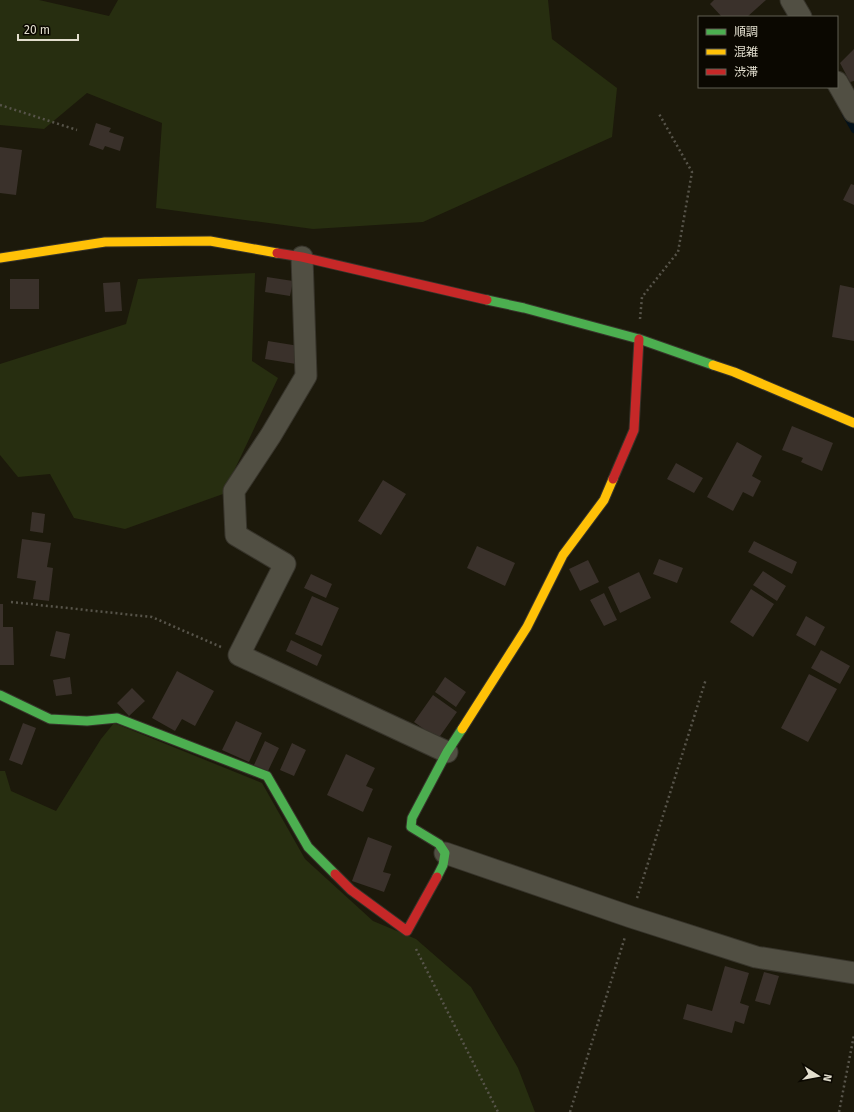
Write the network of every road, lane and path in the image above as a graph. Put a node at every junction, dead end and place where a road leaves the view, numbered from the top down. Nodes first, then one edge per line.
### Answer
1 (791, 0) edge
2 (800, 16) edge
3 (838, 84) edge
4 (0, 105) edge
5 (658, 112) dead end
6 (854, 112) edge
7 (77, 130) dead end
8 (302, 257) junction
9 (0, 258) edge
10 (639, 339) junction
11 (854, 423) edge
12 (11, 602) dead end
13 (239, 655) junction
14 (706, 679) dead end
15 (0, 695) edge
16 (446, 752) junction
17 (445, 853) junction
18 (631, 917) junction
19 (407, 931) junction
20 (854, 973) edge
21 (854, 1035) edge
22 (498, 1112) edge
23 (570, 1112) edge
24 (839, 1112) edge

1 - 2 street
3 - 6 street
4 - 7 path
5 - 10 path
8 - 9 street
8 - 10 street
8 - 13 street
10 - 11 street
10 - 16 street
12 - 13 path
13 - 16 street
14 - 18 path
15 - 19 street
16 - 17 street
17 - 18 street
17 - 19 street
18 - 20 street
18 - 23 path
19 - 22 path
21 - 24 path

